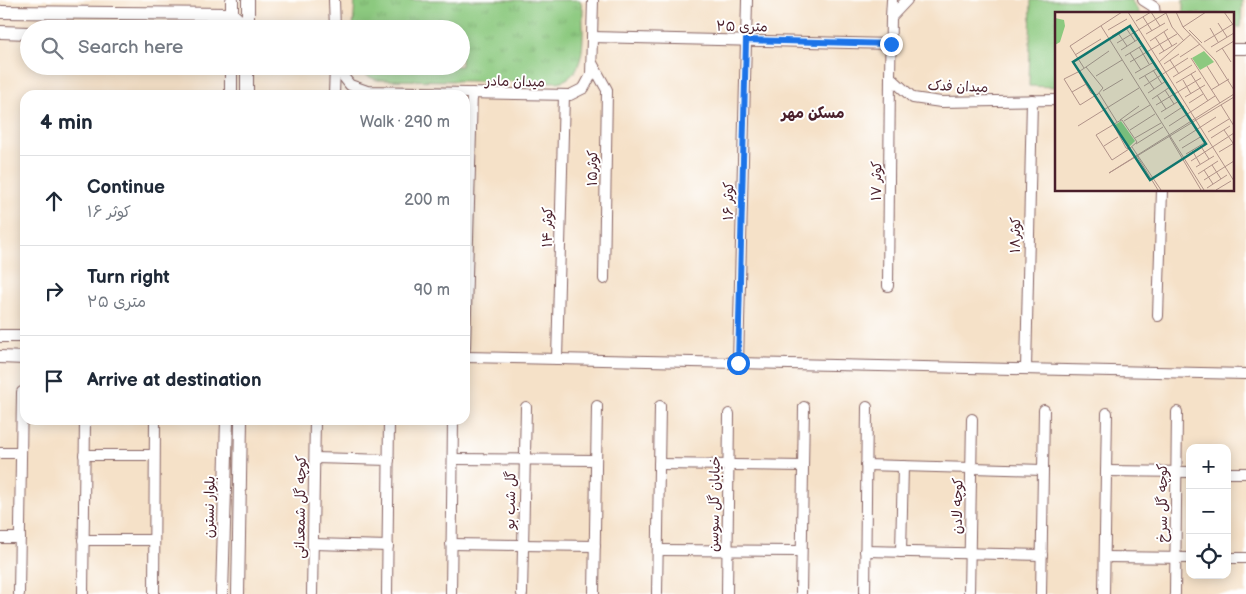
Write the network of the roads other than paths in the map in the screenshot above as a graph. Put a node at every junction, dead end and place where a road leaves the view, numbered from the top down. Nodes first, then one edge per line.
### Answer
1 (232, 0) edge
2 (248, 0) edge
3 (334, 0) edge
4 (593, 0) edge
5 (747, 0) edge
6 (892, 0) edge
7 (907, 0) edge
8 (1143, 0) edge
9 (1155, 7) edge
10 (0, 12) edge
11 (232, 14) junction
12 (891, 17) junction
13 (232, 20) edge
14 (238, 20) edge
15 (247, 20) edge
16 (335, 20) edge
17 (0, 32) edge
18 (20, 33) edge
19 (592, 37) junction
20 (746, 40) junction
21 (891, 44) junction
22 (592, 62) junction
23 (231, 75) edge
24 (247, 75) edge
25 (335, 75) edge
26 (341, 75) edge
27 (890, 77) junction
28 (231, 90) edge
29 (247, 90) edge
30 (334, 90) edge
31 (364, 90) edge
32 (472, 93) joint
33 (564, 95) junction
34 (1032, 100) junction
35 (1055, 100) edge
36 (470, 166) edge
37 (1162, 191) edge
38 (604, 279) dead end
39 (888, 286) dead end
40 (1158, 316) dead end
41 (0, 336) edge
42 (20, 336) edge
43 (0, 357) edge
44 (470, 357) edge
45 (20, 358) edge
46 (557, 359) junction
47 (738, 363) junction
48 (1026, 369) junction
49 (1246, 374) edge
50 (597, 406) dead end
51 (660, 406) dead end
52 (526, 407) dead end
53 (804, 407) dead end
54 (867, 407) dead end
55 (1044, 410) dead end
56 (1177, 412) dead end
57 (1107, 413) dead end
58 (729, 414) dead end
59 (972, 419) dead end
60 (21, 425) edge
61 (85, 425) edge
62 (154, 425) edge
63 (227, 425) edge
64 (241, 425) edge
65 (315, 425) edge
66 (389, 425) edge
67 (453, 425) edge
68 (0, 453) edge
69 (21, 453) junction
70 (84, 455) junction
71 (154, 455) junction
72 (315, 458) junction
73 (452, 459) junction
74 (389, 460) junction
75 (525, 460) junction
76 (596, 460) junction
77 (659, 464) junction
78 (728, 465) junction
79 (866, 465) junction
80 (803, 466) junction
81 (903, 466) junction
82 (972, 468) junction
83 (1043, 470) junction
84 (1106, 471) junction
85 (1176, 472) junction
86 (1186, 472) edge
87 (1231, 473) edge
88 (1246, 473) edge
89 (0, 538) edge
90 (20, 538) junction
91 (83, 540) junction
92 (154, 540) junction
93 (313, 544) junction
94 (451, 544) junction
95 (523, 545) junction
96 (388, 546) junction
97 (595, 546) junction
98 (658, 550) junction
99 (728, 551) junction
100 (802, 551) junction
101 (865, 551) junction
102 (901, 552) junction
103 (970, 553) junction
104 (1042, 555) junction
105 (1105, 557) junction
106 (1176, 558) junction
107 (1186, 558) edge
108 (1231, 558) edge
109 (1246, 558) edge
110 (19, 594) edge
111 (84, 594) edge
112 (154, 594) edge
113 (222, 594) edge
114 (238, 594) edge
115 (312, 594) edge
116 (387, 594) edge
117 (451, 594) edge
118 (522, 594) edge
119 (594, 594) edge
120 (657, 594) edge
121 (727, 594) edge
122 (801, 594) edge
123 (865, 594) edge
124 (969, 594) edge
125 (1041, 594) edge
126 (1104, 594) edge
127 (1175, 594) edge

1 - 11 street
2 - 15 street
3 - 16 street
4 - 19 street, میدان مادر
5 - 20 street, کوثر ۱۶
6 - 12 street
7 - 12 street
8 - 9 street
10 - 11 street
11 - 13 street
11 - 14 street
12 - 21 street
17 - 18 street
19 - 20 street, ۲۵ متری
19 - 22 street, میدان مادر
20 - 21 street, ۲۵ متری
20 - 47 street, کوثر ۱۶
21 - 27 street
22 - 33 street, میدان مادر
22 - 38 street, کوثر۱۵
23 - 28 street
24 - 29 street
25 - 30 street
26 - 31 street, میدان مادر
27 - 34 street, میدان فدک
27 - 39 street, کوثر ۱۷
32 - 33 street, میدان مادر
32 - 36 street
33 - 46 street, کوثر ۱۴
34 - 35 street, میدان فدک
34 - 48 street, کوثر۱۸
37 - 40 street
41 - 42 street
43 - 45 street
44 - 46 street
46 - 47 street
47 - 48 street
48 - 49 street
50 - 76 street
51 - 77 street
52 - 75 street, گل شب بو
53 - 80 street
54 - 79 street
55 - 83 street
56 - 85 street, کوچه گل سرخ
57 - 84 street
58 - 78 street, خیابان گل سوسن
59 - 82 street, کوچه لادن
60 - 69 street
61 - 70 street
62 - 71 street
63 - 113 street, بلوار نسترن
64 - 114 street
65 - 72 street, کوچه گل شمعدانی
66 - 74 street
67 - 73 street
68 - 69 street
69 - 90 street
70 - 71 street
70 - 91 street
71 - 92 street
72 - 74 street
72 - 93 street, کوچه گل شمعدانی
73 - 75 street
73 - 94 street
74 - 96 street
75 - 76 street
75 - 95 street, گل شب بو
76 - 97 street
77 - 78 street
77 - 98 street
78 - 80 street
78 - 99 street, خیابان گل سوسن
79 - 81 street
79 - 101 street
80 - 100 street
81 - 82 street
81 - 102 street
82 - 83 street
82 - 103 street, کوچه لادن
83 - 104 street
84 - 85 street
84 - 105 street
85 - 86 street
85 - 106 street, کوچه گل سرخ
87 - 88 street
89 - 90 street
90 - 110 street
91 - 92 street
91 - 111 street
92 - 112 street
93 - 96 street
93 - 115 street, کوچه گل شمعدانی
94 - 95 street
94 - 117 street
95 - 97 street
95 - 118 street, گل شب بو
96 - 116 street
97 - 119 street
98 - 99 street
98 - 120 street
99 - 100 street
99 - 121 street, خیابان گل سوسن
100 - 122 street
101 - 102 street
101 - 123 street
102 - 103 street
103 - 104 street
103 - 124 street, کوچه لادن
104 - 125 street
105 - 106 street
105 - 126 street
106 - 107 street
106 - 127 street, کوچه گل سرخ
108 - 109 street

